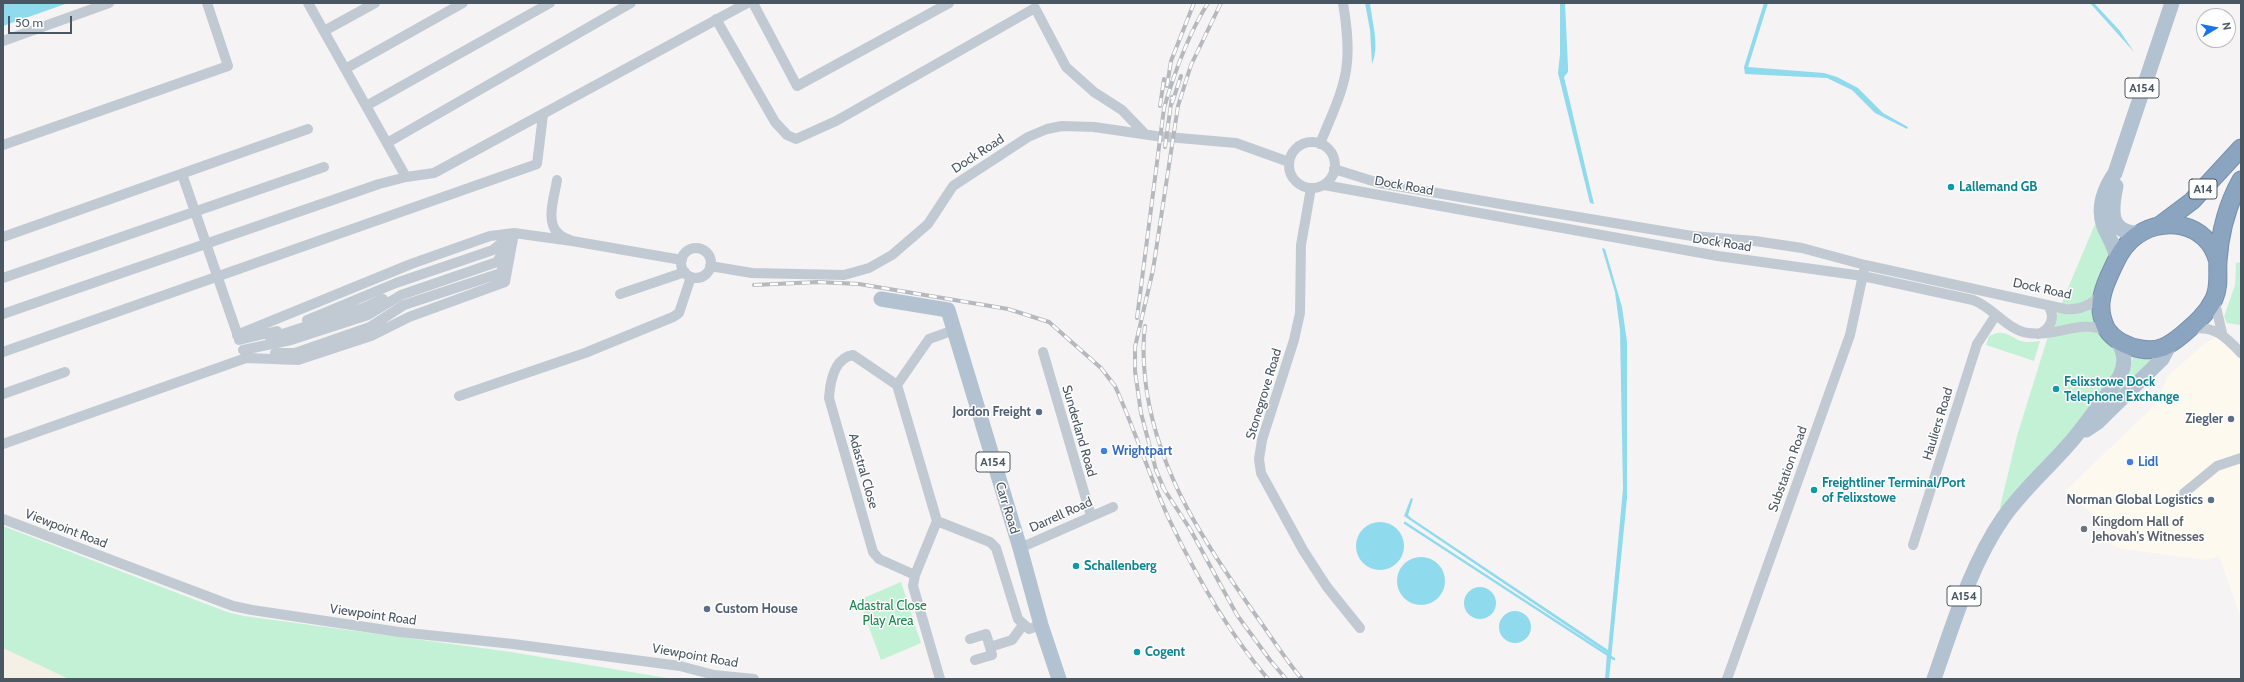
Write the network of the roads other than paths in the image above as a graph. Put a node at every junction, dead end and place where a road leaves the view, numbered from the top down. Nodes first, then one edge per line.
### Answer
1 (109, 3) edge
2 (207, 3) edge
3 (308, 3) edge
4 (375, 3) edge
5 (463, 3) edge
6 (550, 3) edge
7 (631, 3) edge
8 (747, 3) edge
9 (752, 3) edge
10 (949, 3) edge
11 (1343, 3) edge
12 (2172, 3) edge
13 (716, 19) junction
14 (324, 31) junction
15 (3, 41) edge
16 (345, 69) junction
17 (366, 106) junction
18 (543, 115) junction
19 (308, 129) dead end
20 (1145, 134) junction
21 (387, 143) junction
22 (1320, 144) junction
23 (3, 145) edge
24 (2241, 148) edge
25 (1289, 162) junction
26 (324, 167) dead end
27 (1334, 169) junction
28 (2115, 173) junction
29 (182, 174) junction
30 (406, 177) junction
31 (557, 180) dead end
32 (2241, 180) edge
33 (1324, 185) junction
34 (1311, 188) junction
35 (194, 211) junction
36 (2160, 225) junction
37 (514, 233) junction
38 (2140, 233) junction
39 (3, 237) edge
40 (572, 241) junction
41 (206, 244) junction
42 (2117, 259) junction
43 (682, 260) junction
44 (2218, 262) junction
45 (1865, 265) junction
46 (710, 266) junction
47 (688, 274) junction
48 (1863, 276) junction
49 (217, 277) junction
50 (3, 278) edge
51 (2103, 291) junction
52 (620, 294) dead end
53 (2005, 295) junction
54 (2214, 298) junction
55 (881, 299) dead end
56 (2048, 305) junction
57 (3, 314) edge
58 (1995, 314) junction
59 (954, 330) junction
60 (2189, 330) junction
61 (2222, 333) junction
62 (2038, 334) junction
63 (2111, 334) junction
64 (2169, 346) junction
65 (242, 347) junction
66 (3, 352) edge
67 (1043, 352) dead end
68 (2241, 353) edge
69 (65, 372) dead end
70 (898, 385) junction
71 (3, 394) edge
72 (459, 396) dead end
73 (2075, 437) junction
74 (3, 444) edge
75 (2241, 458) edge
76 (2184, 493) dead end
77 (1113, 507) dead end
78 (1091, 516) junction
79 (3, 519) edge
80 (937, 521) junction
81 (1914, 544) dead end
82 (1020, 548) junction
83 (915, 575) junction
84 (1023, 625) junction
85 (1041, 625) junction
86 (1360, 628) dead end
87 (970, 639) dead end
88 (990, 646) junction
89 (975, 660) dead end
90 (754, 679) edge
91 (940, 679) edge
92 (1059, 679) edge
93 (1728, 679) edge
94 (1934, 679) edge

1 - 15 street
2 - 23 street
3 - 14 street
4 - 14 street
5 - 16 street
6 - 17 street
7 - 21 street
8 - 13 street
9 - 10 street
11 - 22 street
12 - 28 main road, A154
13 - 18 street
13 - 20 street
14 - 16 street
16 - 17 street
17 - 21 street
18 - 30 street
18 - 49 street
19 - 29 street
20 - 25 street, Dock Road
20 - 46 street, Dock Road
21 - 30 street
22 - 25 street
22 - 27 street
24 - 36 highway, A14
25 - 34 street
26 - 35 street
27 - 33 street
27 - 45 street, Dock Road
28 - 38 main road, A154
28 - 42 main road, A154
29 - 35 street
29 - 39 street
30 - 41 street
31 - 40 street
32 - 44 highway, A14
33 - 34 street
33 - 48 street, Dock Road
34 - 86 street, Stonegrove Road
35 - 41 street
35 - 50 street
36 - 38 highway
36 - 44 highway
37 - 40 street
37 - 65 street
37 - 65 street
37 - 65 street
37 - 65 street
38 - 42 highway
40 - 43 street
41 - 49 street
41 - 57 street
42 - 51 highway
43 - 46 street
43 - 47 street
44 - 54 highway
45 - 48 street, Substation Road
45 - 53 street, Dock Road
46 - 47 street
47 - 52 street
47 - 72 street
48 - 58 street, Dock Road
48 - 93 street, Substation Road
49 - 65 street
49 - 66 street
51 - 56 street, Dock Road
51 - 63 highway
53 - 56 street, Dock Road
53 - 58 street, Hauliers Road
54 - 60 highway
54 - 61 street
55 - 59 main road, Carr Road / A154
56 - 62 street
58 - 62 street, Dock Road
58 - 81 street, Hauliers Road
59 - 70 street
59 - 82 main road, Carr Road / A154
60 - 61 street
60 - 64 highway
61 - 68 street
62 - 63 street, Dock Road
63 - 64 highway
63 - 73 main road, A154
64 - 73 main road, A154
65 - 74 street
67 - 78 street, Sunderland Road
69 - 71 street
70 - 80 street
70 - 83 street, Adastral Close
73 - 94 main road, A154
75 - 76 street
77 - 78 street, Darrell Road
78 - 82 street, Darrell Road
79 - 90 street, Viewpoint Road
80 - 83 street
80 - 84 street
82 - 85 main road, Carr Road / A154
83 - 91 street
84 - 85 street
84 - 88 street
85 - 92 main road, Carr Road / A154
87 - 88 street
88 - 89 street

